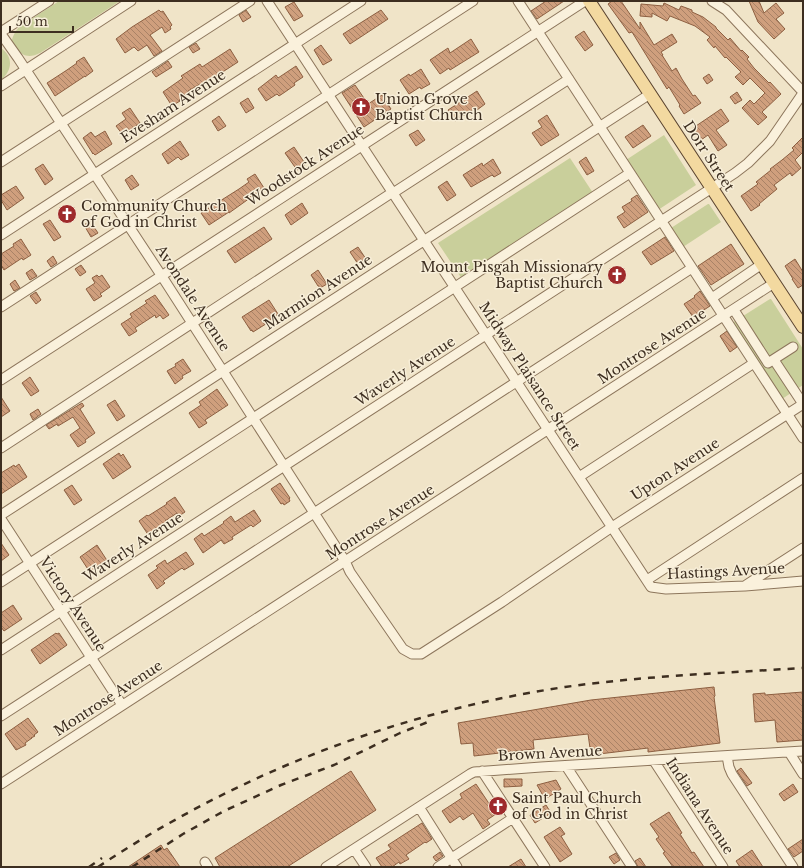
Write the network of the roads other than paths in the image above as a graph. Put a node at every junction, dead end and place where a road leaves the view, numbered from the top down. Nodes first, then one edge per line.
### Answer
1 (49, 1) edge
2 (131, 1) edge
3 (250, 1) edge
4 (268, 1) edge
5 (361, 1) edge
6 (473, 1) edge
7 (518, 1) edge
8 (585, 1) edge
9 (589, 1) edge
10 (712, 1) edge
11 (727, 6) edge
12 (538, 32) junction
13 (1, 33) edge
14 (296, 43) junction
15 (26, 70) junction
16 (569, 79) junction
17 (1, 86) edge
18 (803, 92) edge
19 (329, 94) junction
20 (650, 94) junction
21 (61, 123) junction
22 (600, 126) junction
23 (362, 145) junction
24 (1, 162) edge
25 (630, 173) junction
26 (94, 174) junction
27 (712, 188) junction
28 (393, 193) junction
29 (661, 221) junction
30 (128, 224) junction
31 (1, 235) edge
32 (424, 240) junction
33 (762, 264) junction
34 (692, 268) junction
35 (162, 276) junction
36 (774, 283) junction
37 (455, 288) junction
38 (712, 298) junction
39 (1, 307) edge
40 (734, 310) junction
41 (724, 316) junction
42 (192, 323) junction
43 (803, 327) edge
44 (486, 335) junction
45 (793, 347) dead end
46 (774, 360) junction
47 (754, 363) junction
48 (223, 370) junction
49 (1, 380) edge
50 (517, 382) junction
51 (803, 404) edge
52 (788, 414) junction
53 (253, 418) junction
54 (548, 430) junction
55 (803, 438) edge
56 (1, 448) edge
57 (283, 466) junction
58 (579, 477) junction
59 (803, 478) edge
60 (314, 514) junction
61 (1, 515) edge
62 (1, 519) edge
63 (612, 527) junction
64 (803, 548) edge
65 (563, 559) joint
66 (345, 561) junction
67 (30, 563) junction
68 (803, 581) edge
69 (1, 582) edge
70 (649, 583) junction
71 (745, 586) junction
72 (61, 611) junction
73 (1, 650) edge
74 (91, 657) junction
75 (122, 705) junction
76 (1, 716) edge
77 (803, 751) edge
78 (789, 752) junction
79 (727, 756) junction
80 (654, 760) junction
81 (566, 766) junction
82 (482, 771) junction
83 (803, 774) edge
84 (1, 784) edge
85 (418, 807) junction
86 (513, 818) junction
87 (354, 849) junction
88 (451, 858) junction
89 (326, 867) edge
90 (366, 867) edge
91 (438, 867) edge
92 (457, 867) edge
93 (545, 867) edge
94 (632, 867) edge
95 (724, 867) edge
96 (793, 867) edge

1 - 13 street
2 - 15 street
3 - 21 street
4 - 14 street, Midway Plaisance Street
5 - 14 street, Evesham Avenue
6 - 19 street
7 - 12 street
8 - 12 street, Woodstock Avenue
9 - 20 main road, Dorr Street
10 - 11 street
11 - 18 street
12 - 16 street
12 - 23 street, Woodstock Avenue
13 - 15 street, Avondale Avenue
14 - 19 street, Midway Plaisance Street
14 - 26 street, Evesham Avenue
15 - 17 street
15 - 21 street, Avondale Avenue
16 - 22 street
16 - 28 street
18 - 27 street, Waverly Avenue
19 - 23 street, Midway Plaisance Street
19 - 30 street
20 - 22 street, Marmion Avenue
20 - 27 main road, Dorr Street
21 - 24 street
21 - 26 street, Avondale Avenue
22 - 25 street
22 - 32 street, Marmion Avenue
23 - 28 street, Midway Plaisance Street
23 - 35 street, Woodstock Avenue
25 - 29 street
25 - 37 street
26 - 30 street, Avondale Avenue
26 - 31 street, Evesham Avenue
27 - 29 street, Waverly Avenue
27 - 33 main road, Dorr Street
28 - 32 street, Midway Plaisance Street
28 - 42 street
29 - 34 street
29 - 44 street, Waverly Avenue
30 - 35 street, Avondale Avenue
30 - 39 street
32 - 37 street, Midway Plaisance Street
32 - 48 street, Marmion Avenue
33 - 36 main road, Dorr Street
33 - 38 street
34 - 38 street
34 - 50 street
35 - 42 street, Avondale Avenue
35 - 49 street, Woodstock Avenue
36 - 40 street, Montrose Avenue
36 - 43 main road, Dorr Street
37 - 44 street, Midway Plaisance Street
37 - 53 street
38 - 41 street
40 - 41 street, Montrose Avenue
40 - 46 street
41 - 47 street
41 - 54 street, Montrose Avenue
42 - 48 street, Avondale Avenue
42 - 56 street
44 - 50 street, Midway Plaisance Street
44 - 57 street, Waverly Avenue
45 - 46 street
46 - 51 street
47 - 52 street
47 - 58 street
48 - 53 street, Avondale Avenue
48 - 61 street, Marmion Avenue
50 - 54 street, Midway Plaisance Street
50 - 60 street
51 - 52 street, Upton Avenue
52 - 55 street
52 - 63 street, Upton Avenue
53 - 57 street, Avondale Avenue
53 - 67 street
54 - 58 street, Midway Plaisance Street
54 - 66 street, Montrose Avenue
57 - 60 street, Avondale Avenue
57 - 72 street, Waverly Avenue
58 - 63 street, Midway Plaisance Street
59 - 70 street
60 - 66 street, Avondale Avenue
60 - 74 street
62 - 67 street, Victory Avenue
63 - 65 street, Upton Avenue
63 - 70 street, Midway Plaisance Street
64 - 71 street
65 - 66 street, Avondale Avenue
66 - 75 street, Montrose Avenue
67 - 69 street
67 - 72 street, Victory Avenue
68 - 71 street, Hastings Avenue
70 - 71 street, Hastings Avenue
72 - 73 street, Waverly Avenue
72 - 74 street, Victory Avenue
74 - 75 street, Victory Avenue
74 - 76 street
75 - 84 street, Montrose Avenue
77 - 78 street, Brown Avenue
78 - 79 street, Brown Avenue
78 - 83 street
79 - 80 street, Brown Avenue
79 - 96 street
80 - 81 street, Brown Avenue
80 - 95 street, Indiana Avenue
81 - 82 street, Brown Avenue
81 - 94 street
82 - 85 street, Brown Avenue
82 - 86 street
85 - 87 street, Brown Avenue
85 - 88 street
86 - 88 street
86 - 93 street
87 - 89 street, Brown Avenue
87 - 90 street
88 - 91 street
88 - 92 street

